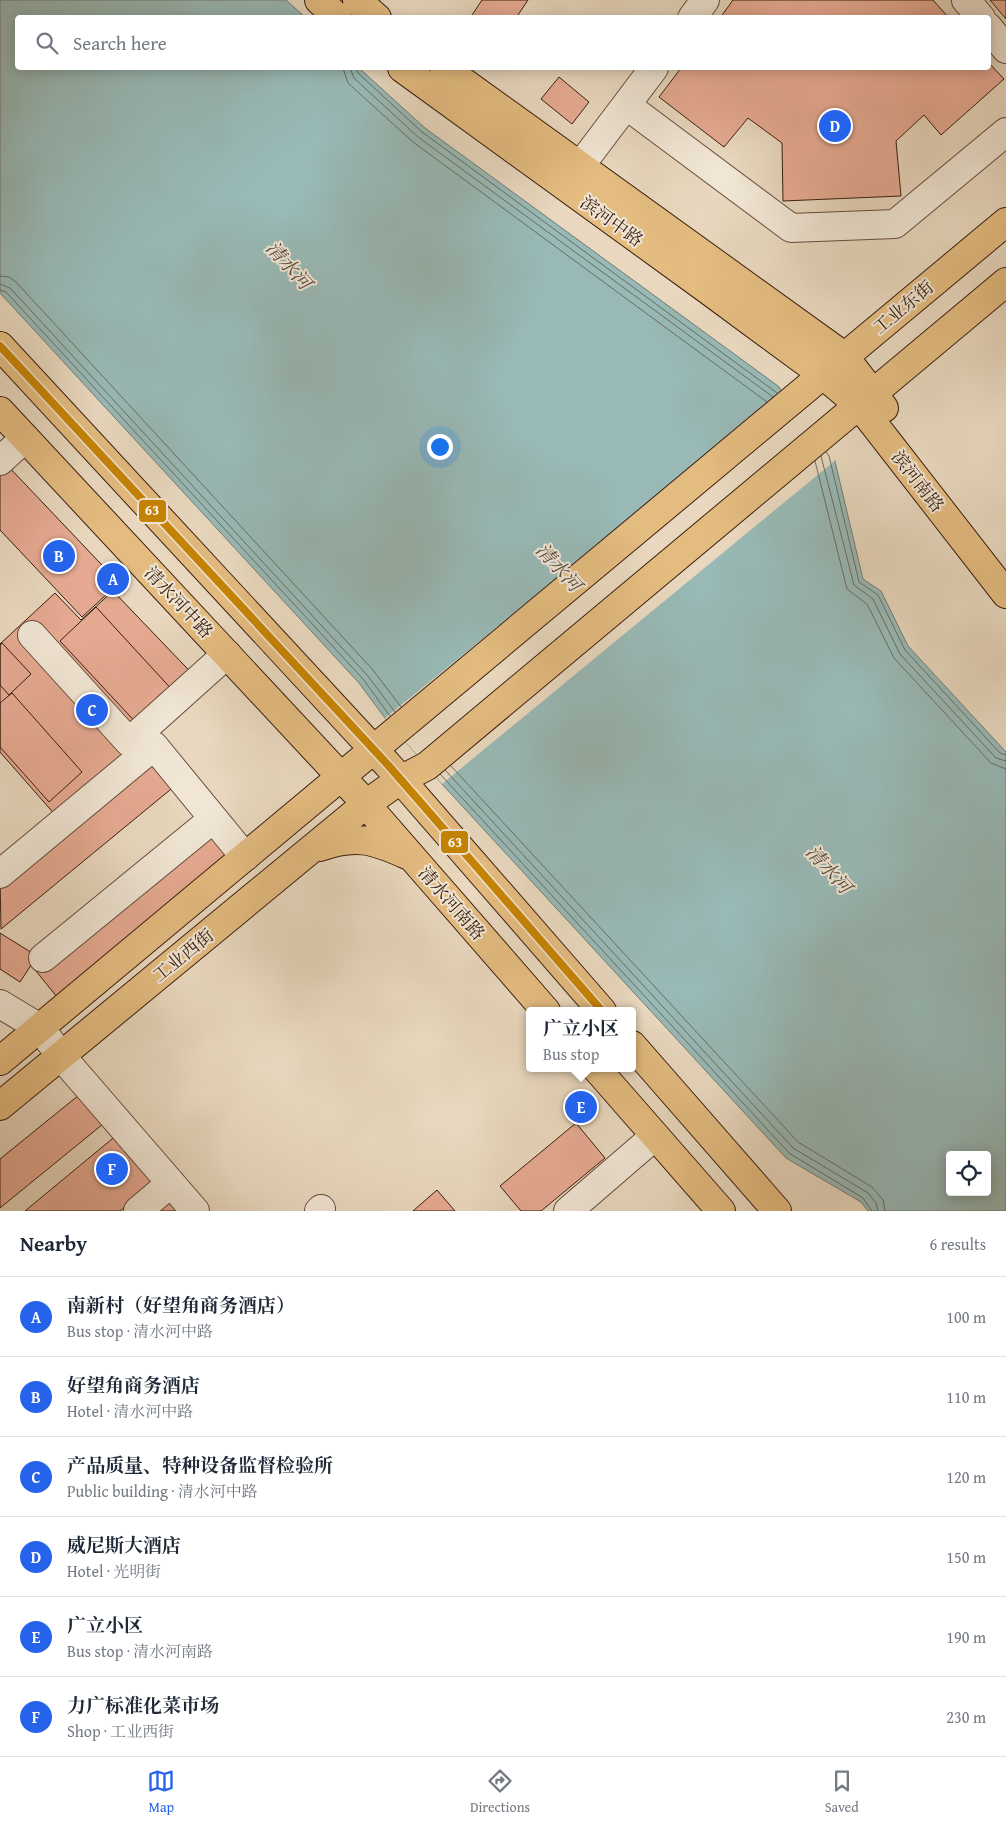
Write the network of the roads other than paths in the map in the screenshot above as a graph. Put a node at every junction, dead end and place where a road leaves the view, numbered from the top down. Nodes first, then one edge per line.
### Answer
1 (319, 0) edge
2 (356, 0) edge
3 (705, 0) edge
4 (966, 0) edge
5 (335, 15) edge
6 (374, 15) edge
7 (694, 15) edge
8 (978, 15) edge
9 (991, 31) edge
10 (1006, 49) edge
11 (405, 70) edge
12 (447, 70) edge
13 (652, 70) edge
14 (626, 105) junction
15 (1006, 132) edge
16 (580, 166) junction
17 (1006, 222) edge
18 (1006, 282) edge
19 (0, 346) edge
20 (844, 356) junction
21 (822, 374) junction
22 (866, 400) junction
23 (0, 411) edge
24 (25, 438) junction
25 (0, 461) edge
26 (1006, 568) edge
27 (1006, 594) edge
28 (32, 635) dead end
29 (226, 654) junction
30 (353, 728) junction
31 (396, 731) junction
32 (306, 739) junction
33 (427, 766) junction
34 (394, 773) junction
35 (355, 792) junction
36 (422, 805) junction
37 (213, 819) junction
38 (283, 825) junction
39 (311, 850) junction
40 (245, 857) junction
41 (413, 858) junction
42 (0, 874) edge
43 (43, 958) dead end
44 (0, 1004) edge
45 (543, 1007) edge
46 (599, 1007) edge
47 (40, 1028) junction
48 (636, 1050) edge
49 (61, 1056) junction
50 (0, 1062) edge
51 (599, 1072) edge
52 (0, 1106) edge
53 (655, 1136) junction
54 (171, 1183) junction
55 (138, 1211) edge
56 (195, 1211) edge
57 (568, 1211) edge
58 (720, 1211) edge
59 (777, 1211) edge

1 - 5 main road
2 - 6 main road
3 - 7 street
4 - 8 street
9 - 10 street
11 - 21 main road, 滨河中路
12 - 16 main road, 滨河中路
13 - 14 street
14 - 15 street
14 - 16 street
16 - 20 main road, 滨河中路
17 - 20 main road, 工业东街
18 - 22 main road
19 - 30 main road
20 - 21 main road, 工业东街
20 - 22 main road, 滨河南路
21 - 22 main road, 滨河南路
21 - 31 main road, 工业东街
22 - 26 main road, 滨河南路
22 - 27 main road, 滨河南路
22 - 33 main road
23 - 24 main road, 清水河中路
24 - 25 street
24 - 29 main road, 清水河中路
28 - 29 street
29 - 32 main road, 清水河中路
30 - 31 main road
30 - 34 main road
31 - 35 main road, 工业东街
32 - 35 main road, 清水河中路
32 - 38 main road
33 - 34 main road
33 - 36 main road
34 - 35 main road
34 - 36 main road
35 - 38 main road, 工业西街
35 - 39 main road, 工业西街
35 - 41 main road, 清水河南路
36 - 46 main road
37 - 40 street
37 - 42 street
37 - 43 street
38 - 40 main road, 工业西街
39 - 41 main road
39 - 49 main road, 工业西街
40 - 47 main road, 工业西街
41 - 45 main road, 清水河南路
44 - 47 street
47 - 49 street
47 - 50 main road, 工业西街
48 - 59 main road
49 - 52 main road, 工业西街
49 - 54 street
51 - 53 main road
53 - 57 street
53 - 58 main road
54 - 55 street
54 - 56 street

